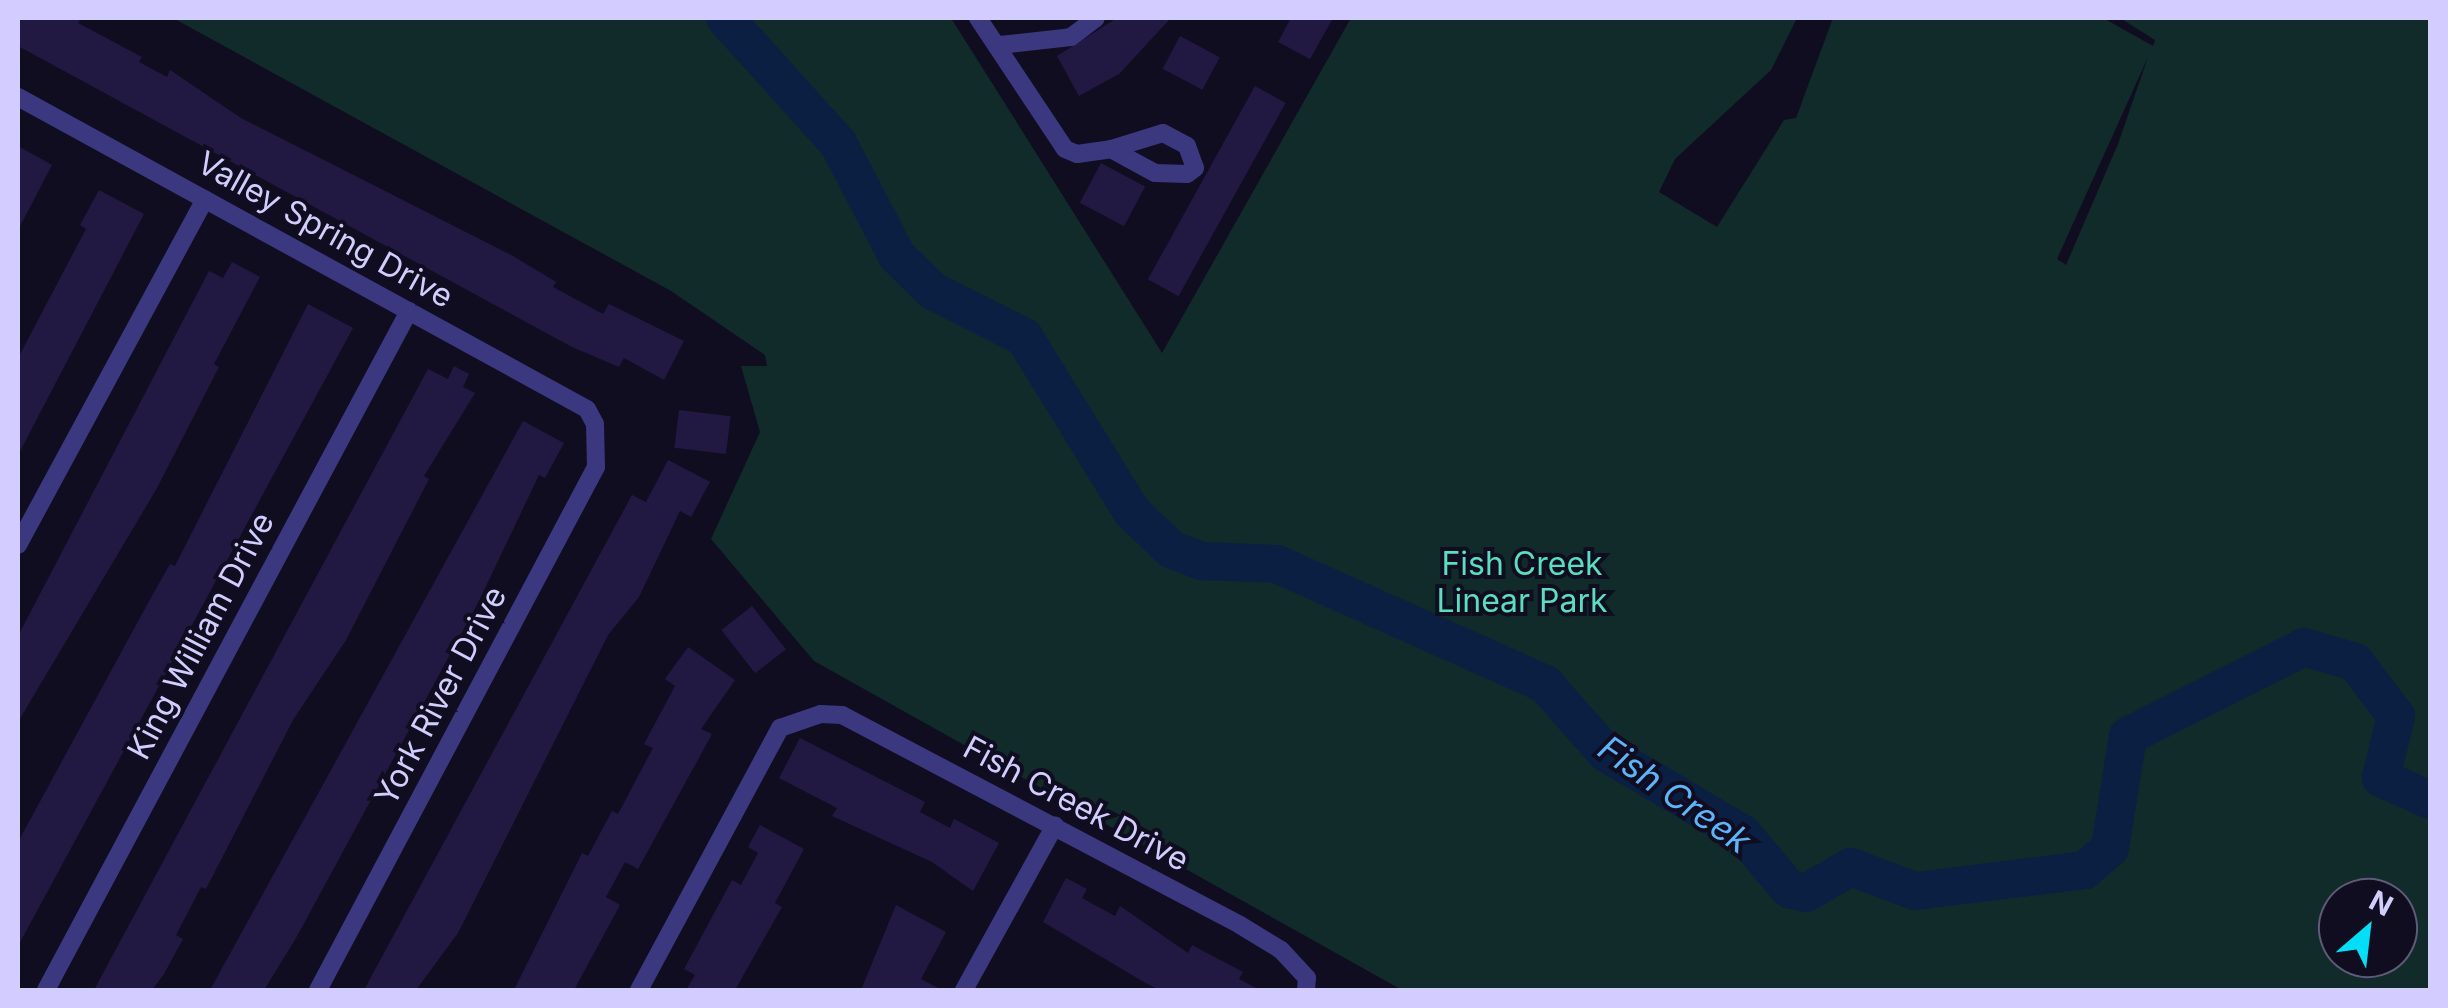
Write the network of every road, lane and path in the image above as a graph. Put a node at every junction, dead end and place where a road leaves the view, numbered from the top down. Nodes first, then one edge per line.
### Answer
1 (978, 18) edge
2 (1096, 18) edge
3 (1000, 45) junction
4 (18, 97) edge
5 (1111, 149) dead end
6 (205, 199) junction
7 (409, 310) junction
8 (595, 424) joint
9 (18, 545) edge
10 (1054, 825) junction
11 (1307, 984) edge
12 (46, 990) edge
13 (318, 990) edge
14 (639, 990) edge
15 (964, 990) edge

1 - 3 street
2 - 3 street
3 - 5 street
4 - 6 street, Valley Spring Drive
6 - 7 street, Valley Spring Drive
6 - 9 street
7 - 8 street, Valley Spring Drive
7 - 12 street, King William Drive
8 - 13 street, York River Drive
10 - 11 street, Fish Creek Drive
10 - 14 street, Fish Creek Drive
10 - 15 street

